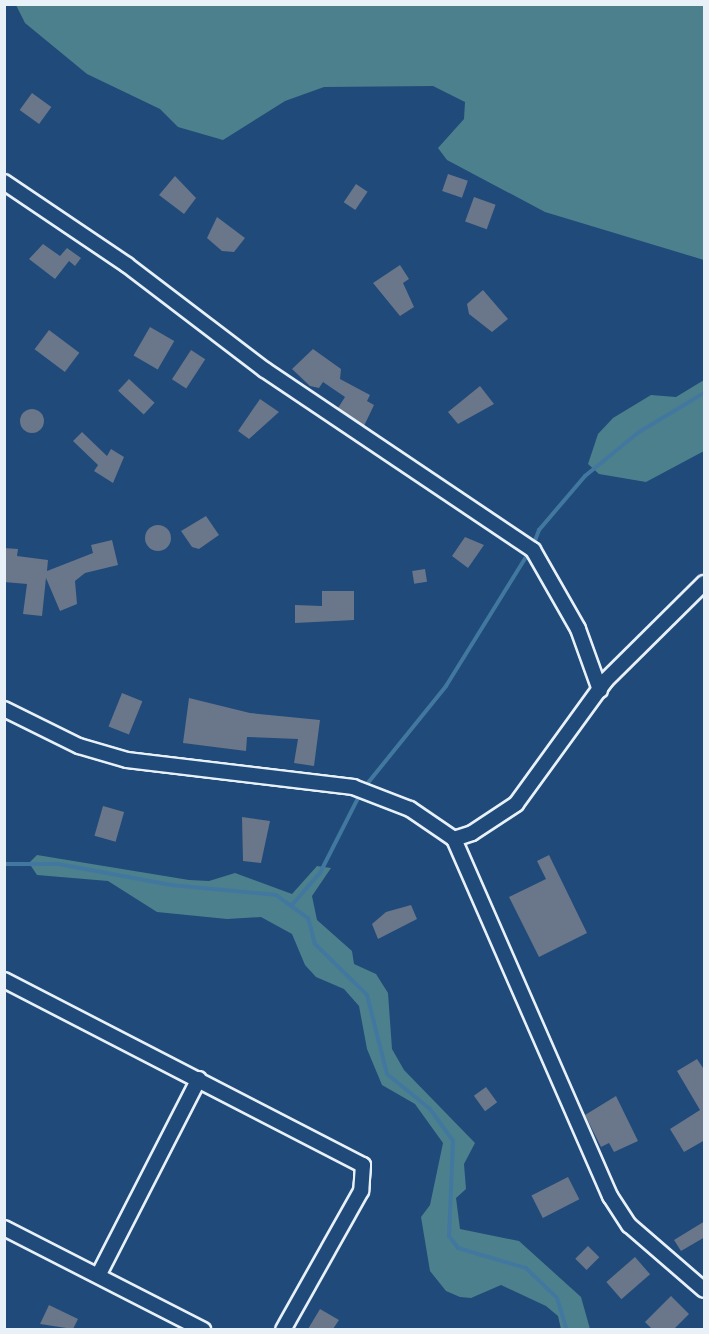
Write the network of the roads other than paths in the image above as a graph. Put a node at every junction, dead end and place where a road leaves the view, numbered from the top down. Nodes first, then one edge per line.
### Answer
1 (4, 182) edge
2 (705, 584) edge
3 (600, 690) junction
4 (4, 709) edge
5 (454, 839) junction
6 (4, 980) edge
7 (199, 1079) junction
8 (4, 1228) edge
9 (99, 1274) junction
10 (705, 1290) edge
11 (203, 1329) edge
12 (283, 1329) edge

1 - 3 street
2 - 3 street
3 - 5 street
4 - 5 street
5 - 10 street
6 - 7 street
7 - 9 street
7 - 12 street
8 - 9 street
9 - 11 street

